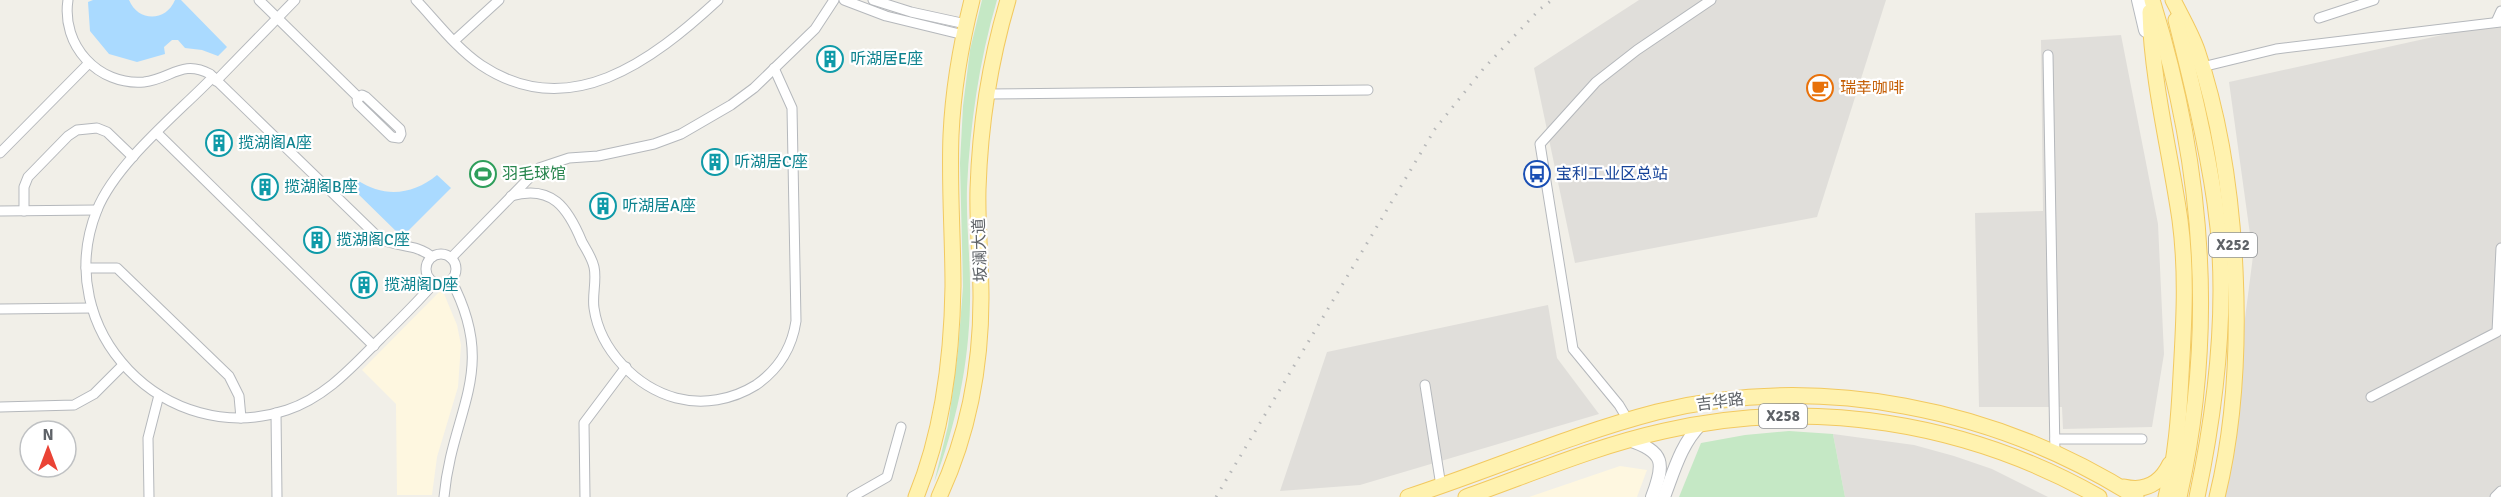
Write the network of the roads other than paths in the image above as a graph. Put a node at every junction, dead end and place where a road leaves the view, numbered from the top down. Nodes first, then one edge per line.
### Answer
1 (68, 0) edge
2 (259, 0) edge
3 (295, 0) edge
4 (416, 0) edge
5 (499, 0) edge
6 (718, 0) edge
7 (834, 0) edge
8 (844, 0) edge
9 (873, 0) edge
10 (972, 0) edge
11 (1008, 0) edge
12 (1711, 0) edge
13 (2139, 0) edge
14 (2151, 0) edge
15 (2172, 0) edge
16 (2374, 0) edge
17 (2501, 11) edge
18 (278, 18) junction
19 (2319, 18) dead end
20 (2499, 22) edge
21 (965, 29) junction
22 (454, 41) junction
23 (2151, 49) junction
24 (2048, 55) dead end
25 (89, 63) junction
26 (2202, 67) junction
27 (774, 68) junction
28 (215, 79) junction
29 (1368, 90) dead end
30 (987, 94) junction
31 (358, 97) junction
32 (158, 133) junction
33 (0, 153) edge
34 (133, 157) junction
35 (511, 196) junction
36 (97, 210) junction
37 (0, 211) edge
38 (24, 211) junction
39 (2501, 248) edge
40 (432, 257) junction
41 (451, 258) junction
42 (86, 268) junction
43 (451, 280) junction
44 (434, 283) junction
45 (92, 308) junction
46 (0, 309) edge
47 (374, 346) junction
48 (123, 364) junction
49 (626, 367) junction
50 (1425, 385) dead end
51 (159, 395) junction
52 (2371, 397) dead end
53 (0, 407) edge
54 (276, 413) junction
55 (241, 418) junction
56 (1628, 420) junction
57 (1702, 423) junction
58 (901, 427) dead end
59 (2142, 439) dead end
60 (1629, 440) junction
61 (2055, 446) junction
62 (2175, 450) junction
63 (928, 465) junction
64 (952, 465) junction
65 (2117, 485) junction
66 (1440, 486) junction
67 (2221, 489) edge
68 (2501, 491) edge
69 (2097, 496) edge
70 (149, 497) edge
71 (277, 497) edge
72 (444, 497) edge
73 (585, 497) edge
74 (852, 497) edge
75 (905, 497) edge
76 (916, 497) edge
77 (939, 497) edge
78 (951, 497) edge
79 (1407, 497) edge
80 (1466, 497) edge
81 (1652, 497) edge
82 (1664, 497) edge
83 (2136, 497) edge
84 (2166, 497) edge
85 (2179, 497) edge
86 (2197, 497) edge
87 (2217, 497) edge
88 (2495, 497) edge

1 - 25 street
2 - 18 street
3 - 18 street
4 - 22 street
5 - 22 street
6 - 22 street
7 - 27 street
8 - 21 street
9 - 21 street
10 - 21 main road, 坂澜大道
11 - 30 main road, 坂澜大道
12 - 56 street
13 - 23 main road
14 - 23 main road
14 - 85 main road
15 - 26 main road, X252
15 - 86 main road
16 - 19 street
17 - 20 street
18 - 28 street
18 - 31 street
20 - 26 street
21 - 63 main road, 坂澜大道
23 - 62 main road
24 - 61 street
25 - 28 street
25 - 33 street
26 - 67 main road, X252
27 - 35 street
27 - 49 street
28 - 32 street
28 - 40 street
29 - 30 street
30 - 64 main road, 坂澜大道
31 - 31 street
32 - 34 street
32 - 47 street
34 - 36 street
34 - 38 street
35 - 41 street
35 - 49 street
36 - 38 street
36 - 42 street
37 - 38 street
39 - 52 street
40 - 41 street
40 - 44 street
41 - 43 street
42 - 45 street
42 - 55 street
43 - 44 street
43 - 72 street
44 - 47 street
45 - 46 street
45 - 48 street
47 - 54 street
48 - 51 street
48 - 53 street
49 - 73 street
50 - 66 street
51 - 55 street
51 - 70 street
54 - 55 street
54 - 71 street
56 - 61 main road, 吉华路 / X258
56 - 66 main road, 吉华路 / X258
57 - 60 main road, 吉华路 / X258
57 - 69 main road, 吉华路 / X258
57 - 82 street
58 - 74 street
59 - 61 street
60 - 80 main road, 吉华路 / X258
60 - 81 street
61 - 65 main road, 吉华路 / X258
62 - 65 main road
62 - 84 main road
63 - 75 main road
63 - 76 main road, 坂澜大道
64 - 77 main road, 坂澜大道
64 - 78 main road
65 - 83 main road, 吉华路 / X258
66 - 79 main road, 吉华路 / X258
67 - 87 main road, X252
68 - 88 street

